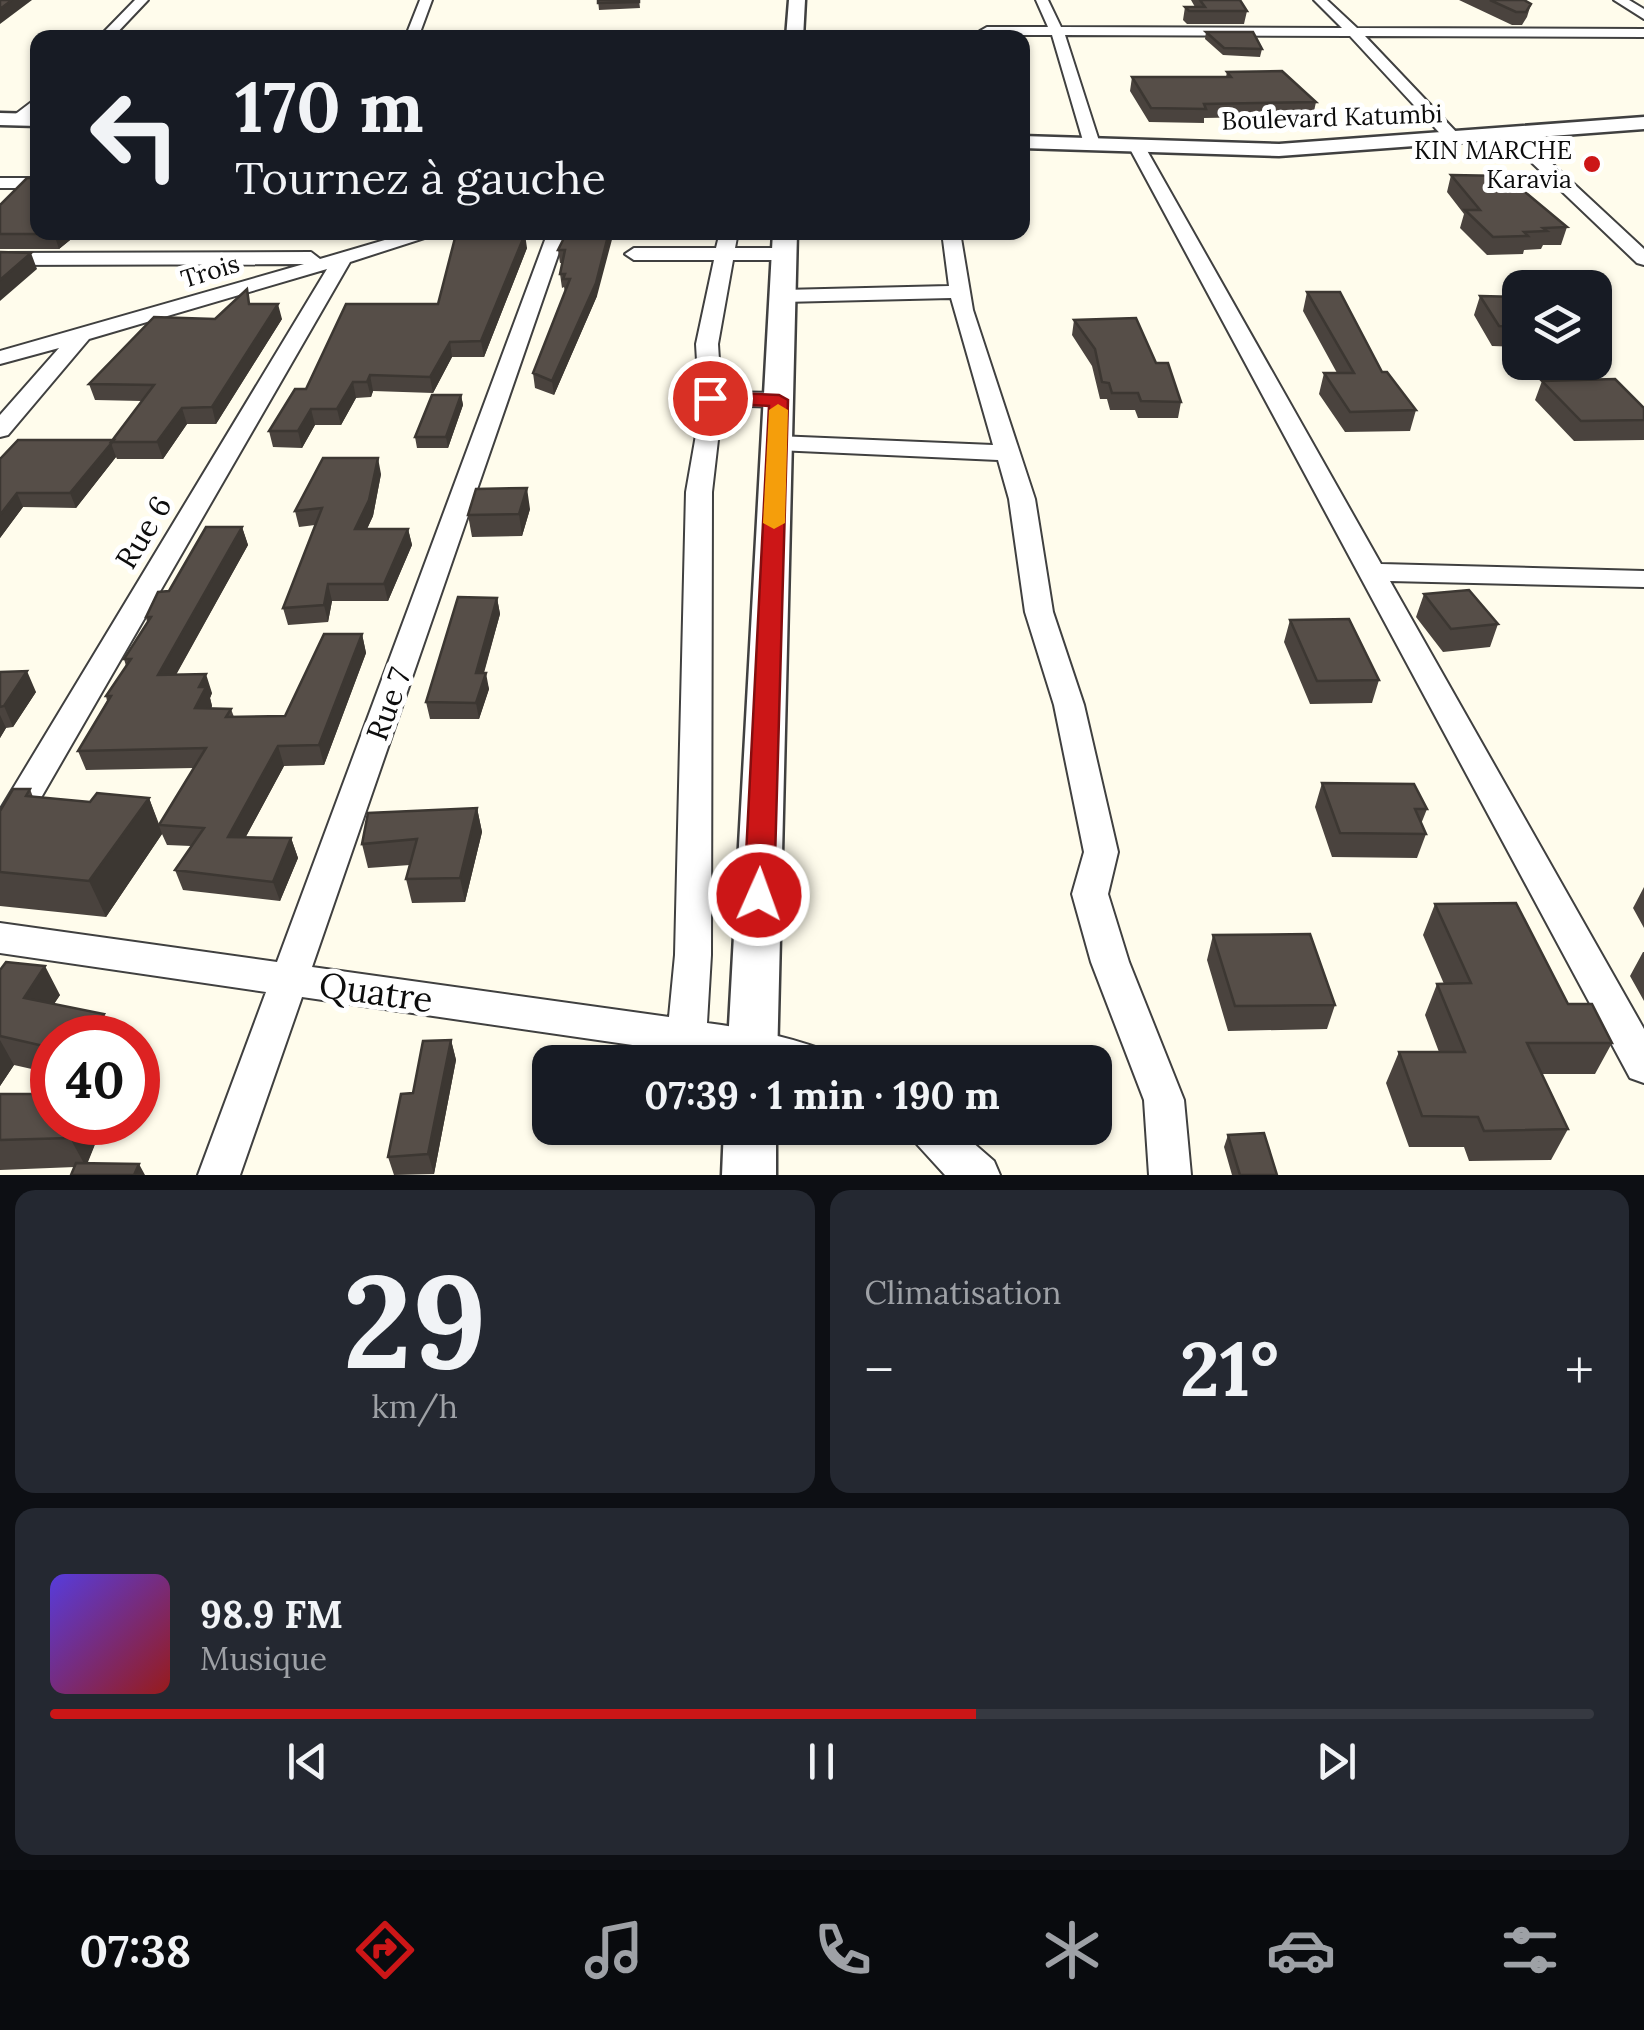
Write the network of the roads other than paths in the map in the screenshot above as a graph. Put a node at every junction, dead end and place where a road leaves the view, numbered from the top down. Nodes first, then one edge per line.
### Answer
1 (142, 0) edge
2 (426, 0) edge
3 (797, 0) edge
4 (1042, 0) edge
5 (1320, 0) edge
6 (1620, 0) edge
7 (1644, 14) edge
8 (112, 30) edge
9 (414, 30) edge
10 (795, 30) edge
11 (1030, 32) edge
12 (1056, 32) junction
13 (1354, 32) junction
14 (1644, 33) edge
15 (1644, 123) edge
16 (1512, 134) junction
17 (1454, 140) junction
18 (1030, 142) edge
19 (1092, 144) junction
20 (1136, 146) junction
21 (0, 183) edge
22 (30, 183) edge
23 (406, 240) edge
24 (554, 240) edge
25 (952, 240) edge
26 (727, 243) edge
27 (785, 243) edge
28 (634, 254) dead end
29 (343, 258) junction
30 (0, 259) edge
31 (1644, 259) edge
32 (960, 292) junction
33 (783, 296) junction
34 (80, 336) junction
35 (0, 358) edge
36 (710, 398) junction
37 (779, 400) junction
38 (0, 430) edge
39 (777, 443) junction
40 (1008, 453) junction
41 (1374, 572) junction
42 (1644, 579) edge
43 (0, 839) edge
44 (0, 938) edge
45 (289, 980) junction
46 (687, 1036) junction
47 (720, 1045) edge
48 (752, 1045) edge
49 (1644, 1066) edge
50 (750, 1145) edge
51 (945, 1145) edge
52 (219, 1175) edge
53 (749, 1175) edge
54 (980, 1175) edge
55 (1170, 1175) edge

1 - 8 street
2 - 9 street
3 - 10 street
4 - 12 street
5 - 13 street
6 - 7 street
11 - 12 street
12 - 13 street
12 - 19 street
13 - 14 street
13 - 17 street
15 - 16 street, Boulevard Katumbi
16 - 17 street, Boulevard Katumbi
16 - 31 street
17 - 20 street, Boulevard Katumbi
18 - 19 street, Boulevard Katumbi
19 - 20 street, Boulevard Katumbi
20 - 41 street
21 - 22 street
23 - 29 street, Trois
24 - 45 street, Rue 7
25 - 32 street
26 - 27 street
26 - 28 street
26 - 36 street
27 - 33 street
29 - 30 street
29 - 34 street, Trois
29 - 43 street, Rue 6
32 - 33 street
32 - 40 street
33 - 37 street
34 - 35 street, Trois
34 - 38 street
36 - 37 street
36 - 46 street
37 - 39 street
39 - 40 street
39 - 48 street
40 - 55 street
41 - 42 street
41 - 49 street
44 - 45 street, Quatre
45 - 46 street, Quatre
45 - 52 street, Rue 7
46 - 47 street, Quatre
50 - 53 street
51 - 54 street

